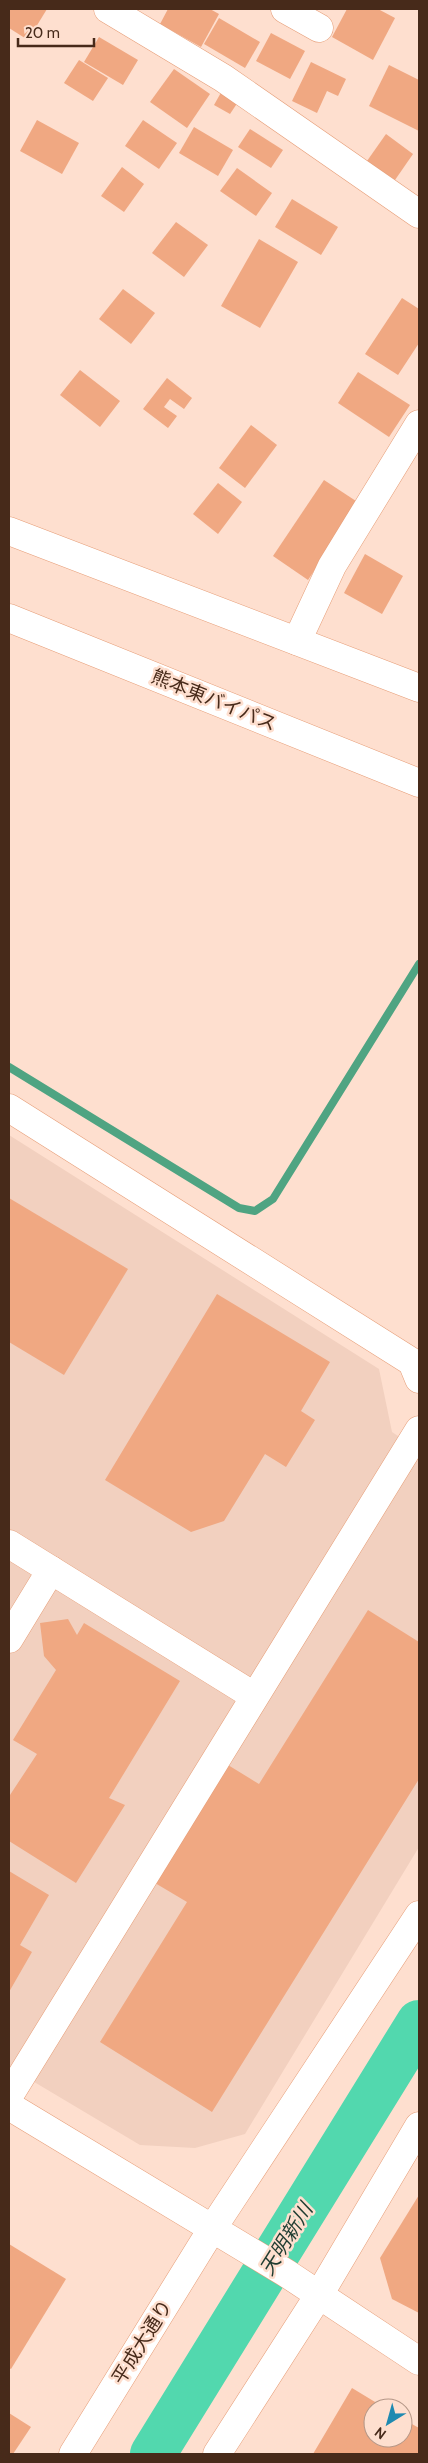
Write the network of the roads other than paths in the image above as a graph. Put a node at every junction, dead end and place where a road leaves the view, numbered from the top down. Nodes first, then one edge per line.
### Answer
1 (108, 9) edge
2 (285, 9) edge
3 (320, 28) dead end
4 (419, 214) edge
5 (419, 424) edge
6 (9, 531) edge
7 (9, 618) edge
8 (297, 641) junction
9 (419, 688) edge
10 (419, 783) edge
11 (9, 1108) edge
12 (419, 1379) edge
13 (419, 1430) edge
14 (9, 1544) edge
15 (51, 1570) junction
16 (9, 1639) edge
17 (254, 1696) junction
18 (419, 1915) edge
19 (9, 2096) edge
20 (9, 2106) edge
21 (419, 2126) edge
22 (221, 2234) junction
23 (319, 2295) junction
24 (419, 2361) edge
25 (73, 2454) edge
26 (217, 2454) edge

1 - 4 main road
2 - 3 main road
5 - 8 main road
6 - 8 main road
7 - 10 main road, 熊本東バイパス
8 - 9 main road
11 - 12 main road
13 - 17 main road
14 - 15 main road
15 - 16 main road
15 - 17 main road
17 - 19 main road
18 - 22 main road, 平成大通り
20 - 22 main road
21 - 23 main road
22 - 23 main road
22 - 25 main road, 平成大通り
23 - 24 main road
23 - 26 main road

